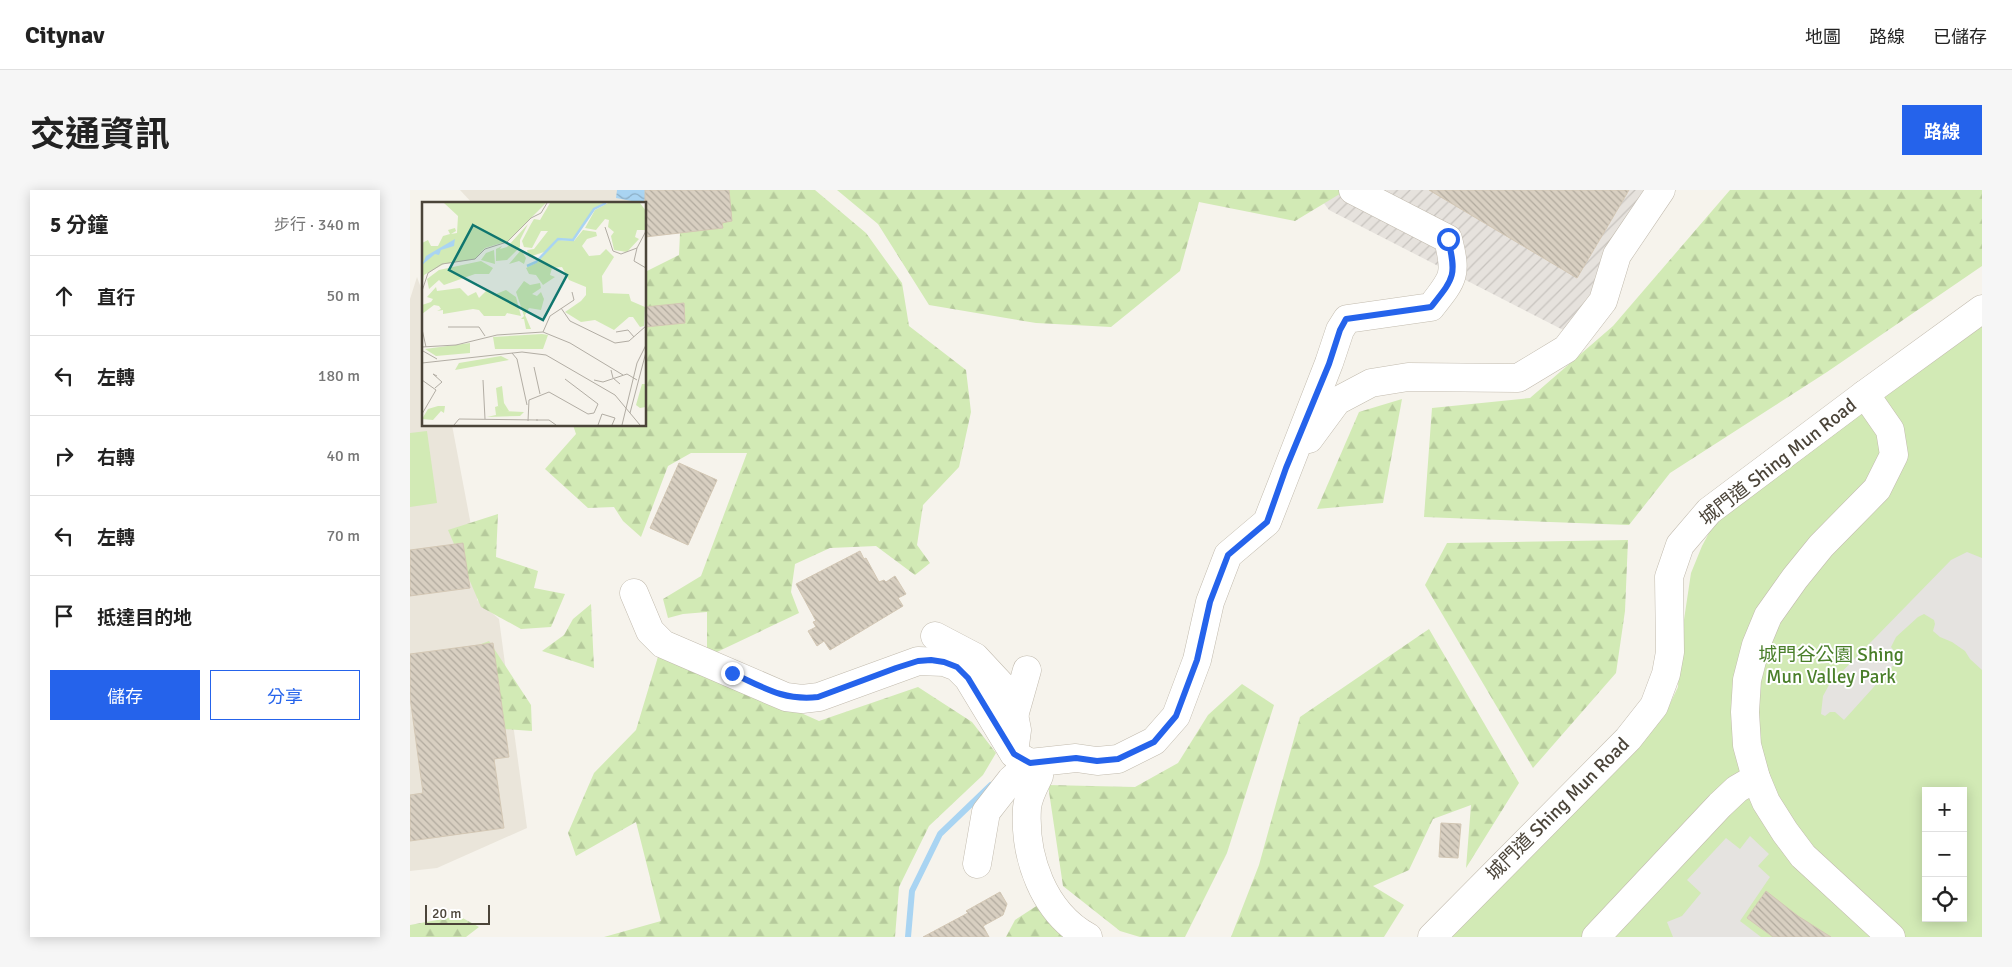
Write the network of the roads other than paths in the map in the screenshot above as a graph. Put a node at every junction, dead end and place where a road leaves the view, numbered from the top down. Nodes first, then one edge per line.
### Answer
1 (1353, 190) edge
2 (1661, 190) edge
3 (1982, 310) edge
4 (1865, 394) junction
5 (1286, 468) junction
6 (634, 593) dead end
7 (935, 636) dead end
8 (1027, 670) dead end
9 (1014, 716) junction
10 (1022, 759) junction
11 (1756, 778) junction
12 (977, 864) dead end
13 (1088, 937) edge
14 (1432, 937) edge
15 (1596, 937) edge
16 (1891, 937) edge

1 - 5 street
2 - 5 street
3 - 4 street, 城門道 Shing Mun Road
4 - 11 street
4 - 14 street, 城門道 Shing Mun Road
5 - 10 street
6 - 10 street
7 - 9 street
8 - 9 street
9 - 10 street
10 - 12 street
10 - 13 street
11 - 15 street
11 - 16 street

